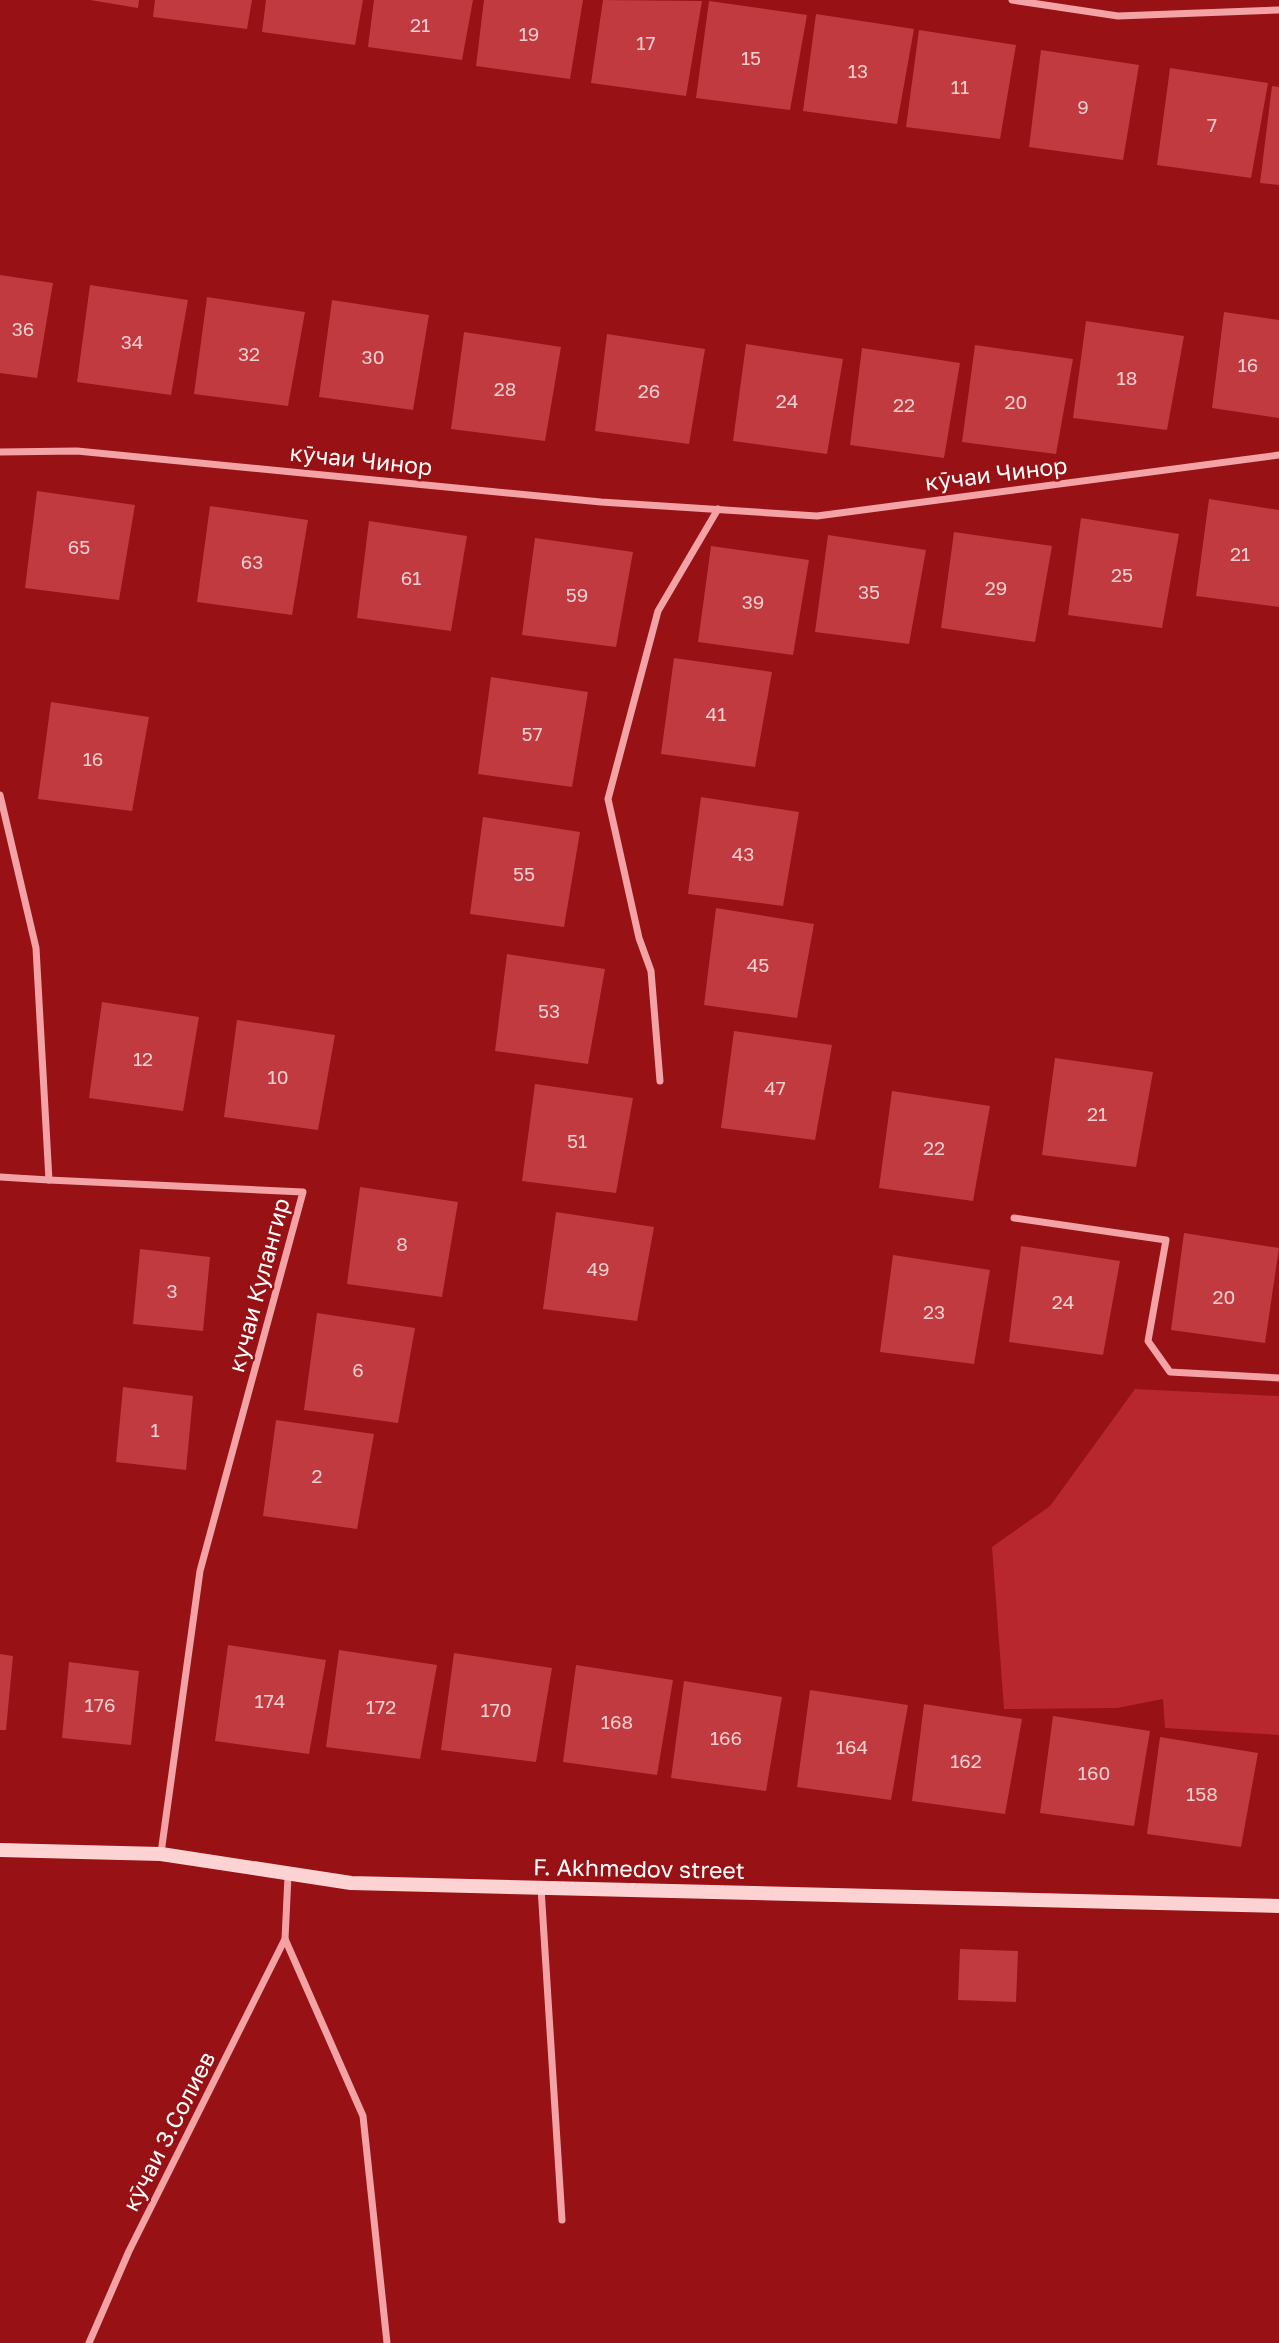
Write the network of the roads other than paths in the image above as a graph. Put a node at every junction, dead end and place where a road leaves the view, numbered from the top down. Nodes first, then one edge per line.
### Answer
1 (1012, 0) edge
2 (1279, 10) edge
3 (0, 452) edge
4 (1279, 455) edge
5 (718, 509) junction
6 (0, 795) edge
7 (660, 1082) dead end
8 (0, 1177) edge
9 (49, 1180) junction
10 (1014, 1218) dead end
11 (1279, 1378) edge
12 (0, 1850) edge
13 (161, 1854) junction
14 (288, 1876) junction
15 (541, 1888) junction
16 (1279, 1906) edge
17 (285, 1939) junction
18 (562, 2220) dead end
19 (89, 2343) edge
20 (387, 2343) edge

1 - 2 street
3 - 5 street, кӯчаи Чинор
4 - 5 street, кӯчаи Чинор
5 - 7 street
6 - 9 street
8 - 9 street
9 - 13 street, кучаи Кулангир
10 - 11 street
12 - 13 main road, F. Akhmedov street
13 - 14 main road, F. Akhmedov street
14 - 15 main road, F. Akhmedov street
14 - 17 street, кӯчаи З.Солиев
15 - 16 main road, F. Akhmedov street
15 - 18 street
17 - 19 street, кӯчаи З.Солиев
17 - 20 street, кӯчаи З.Солиев

